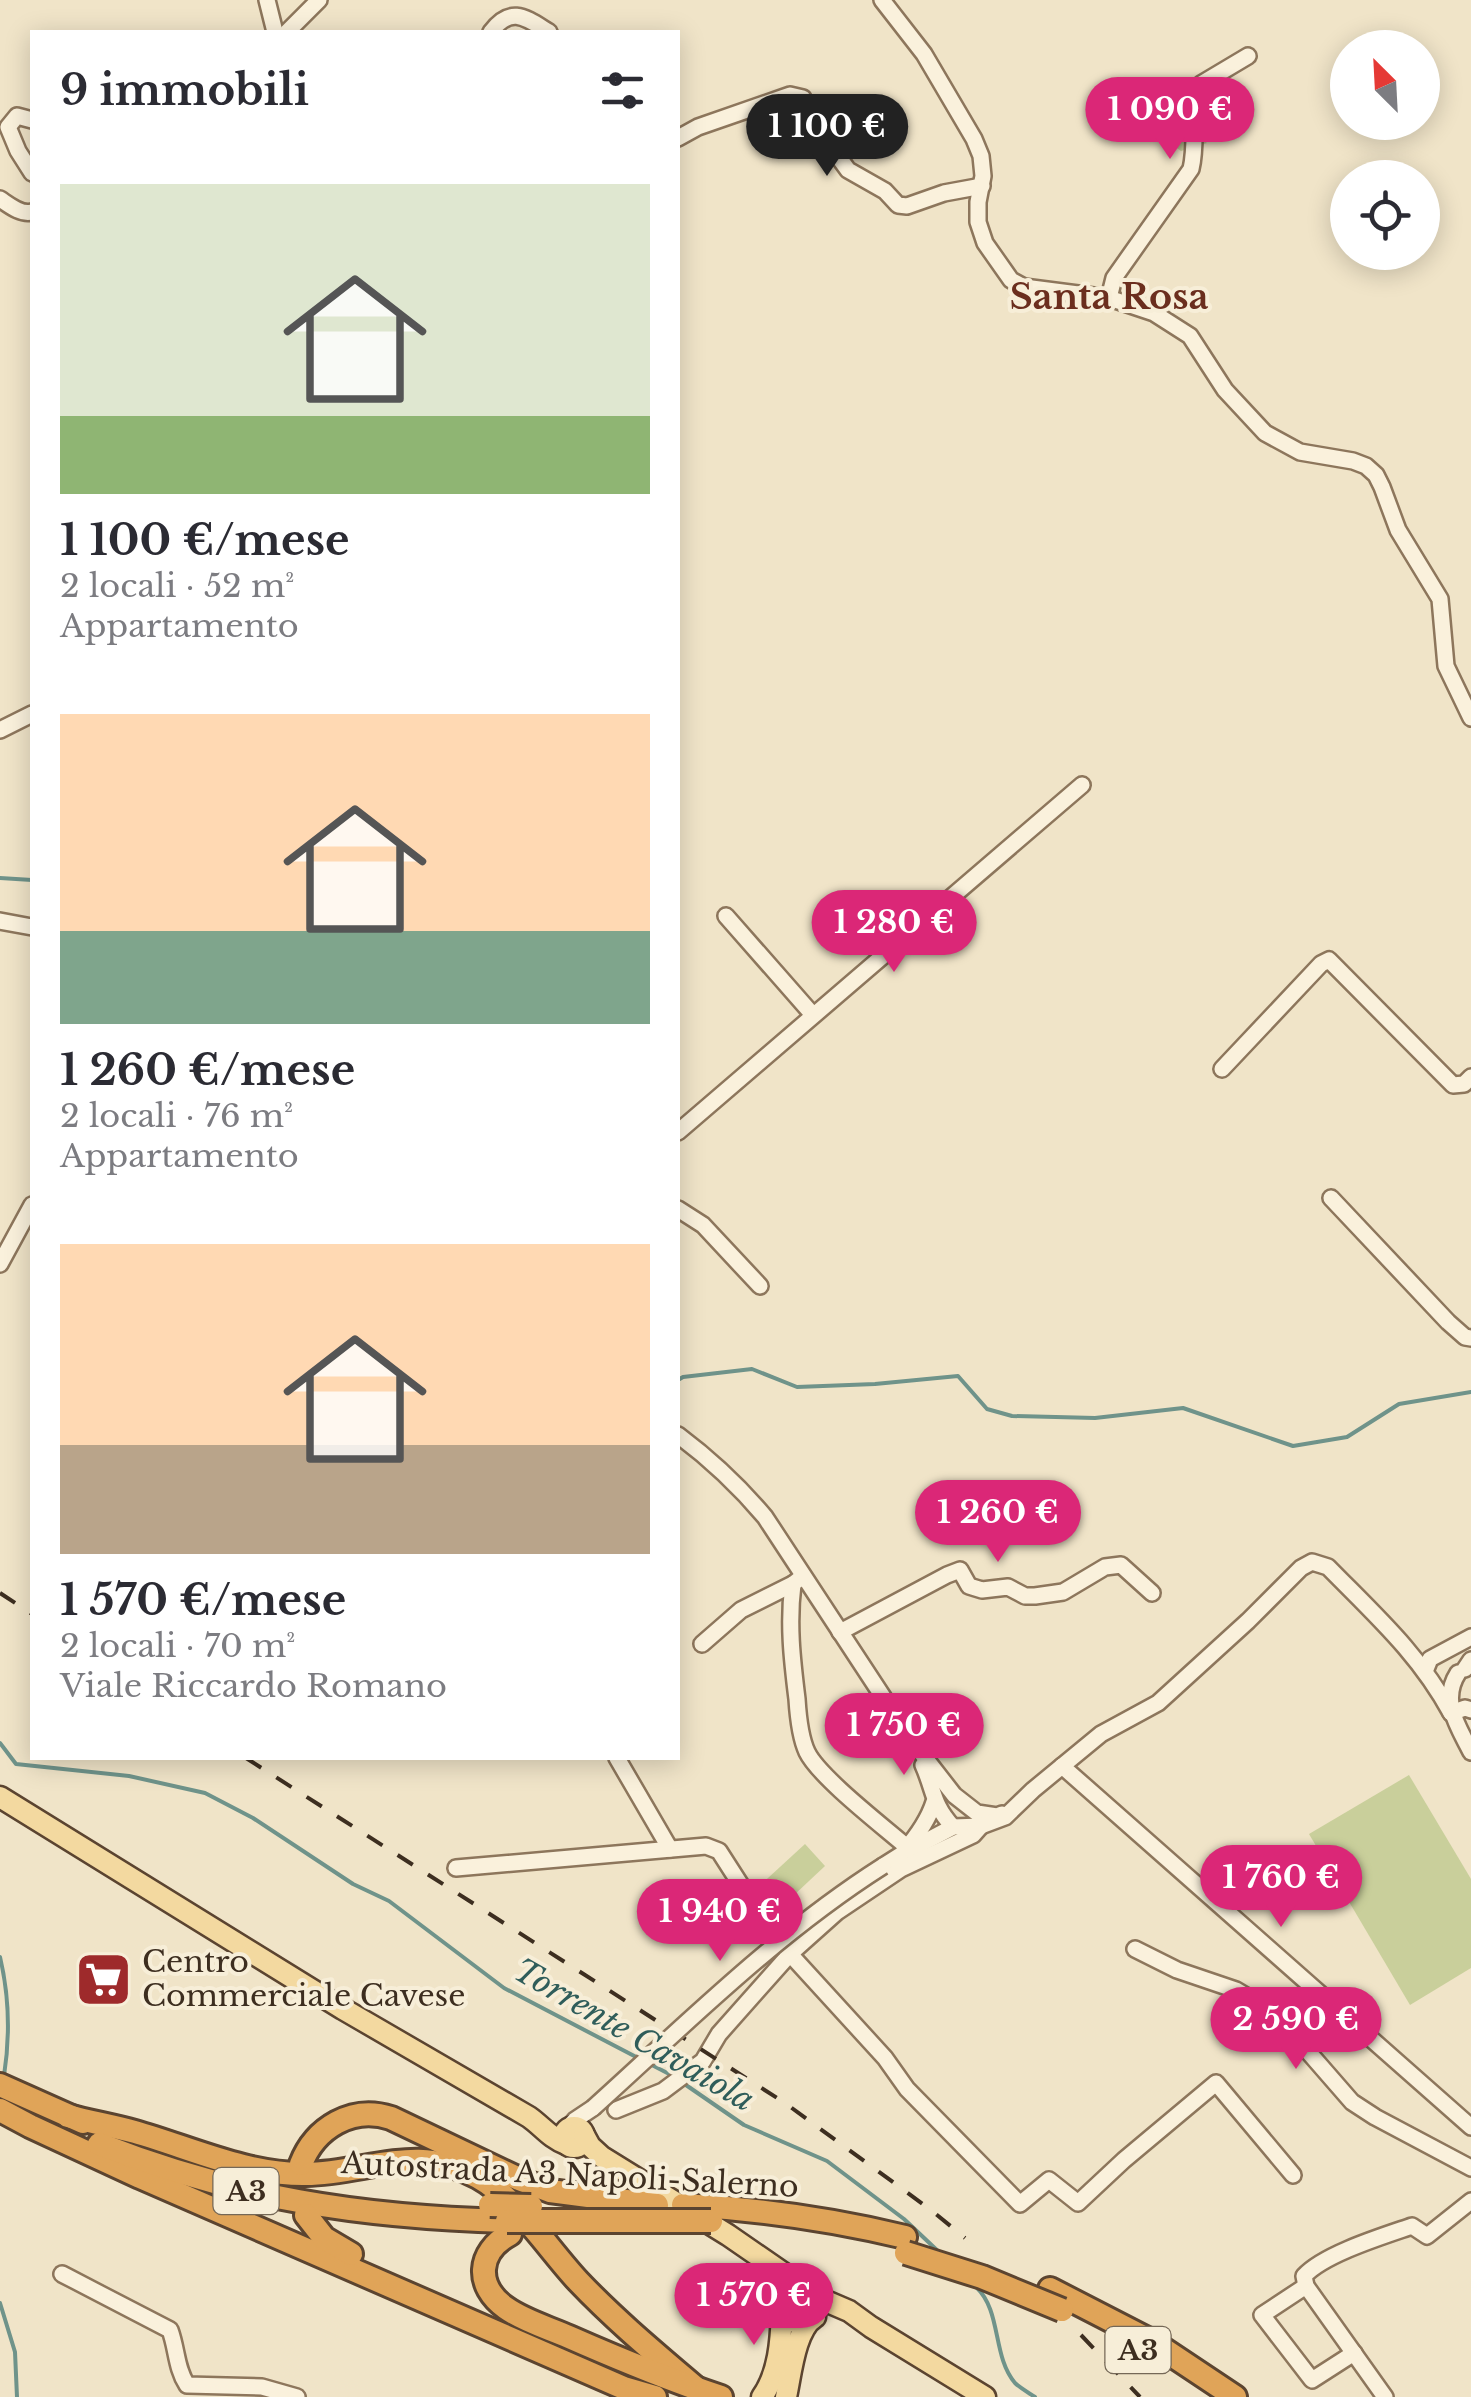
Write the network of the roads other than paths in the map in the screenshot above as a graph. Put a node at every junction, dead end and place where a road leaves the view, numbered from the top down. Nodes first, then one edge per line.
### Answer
1 (267, 0) edge
2 (319, 0) edge
3 (882, 0) edge
4 (274, 30) edge
5 (289, 30) edge
6 (493, 30) edge
7 (546, 30) edge
8 (1248, 56) dead end
9 (30, 119) edge
10 (680, 137) edge
11 (30, 170) edge
12 (982, 186) junction
13 (0, 199) edge
14 (30, 213) edge
15 (1109, 298) junction
16 (30, 715) edge
17 (1471, 718) edge
18 (0, 730) edge
19 (1082, 785) dead end
20 (726, 916) dead end
21 (0, 921) edge
22 (30, 927) edge
23 (813, 1015) junction
24 (1222, 1069) dead end
25 (1471, 1078) edge
26 (680, 1130) edge
27 (1331, 1198) dead end
28 (30, 1208) edge
29 (680, 1210) edge
30 (0, 1264) edge
31 (760, 1286) dead end
32 (1471, 1338) edge
33 (680, 1437) edge
34 (798, 1580) junction
35 (1152, 1593) dead end
36 (840, 1632) junction
37 (702, 1644) dead end
38 (1404, 1644) junction
39 (1439, 1654) junction
40 (1467, 1655) edge
41 (1429, 1674) junction
42 (1471, 1710) edge
43 (1452, 1713) junction
44 (912, 1742) junction
45 (1471, 1752) edge
46 (618, 1760) edge
47 (1062, 1766) junction
48 (954, 1795) junction
49 (0, 1796) edge
50 (934, 1802) junction
51 (979, 1819) junction
52 (953, 1827) junction
53 (956, 1844) junction
54 (670, 1849) junction
55 (904, 1850) junction
56 (456, 1868) dead end
57 (1135, 1949) dead end
58 (790, 1954) junction
59 (0, 2085) edge
60 (0, 2100) edge
61 (0, 2110) edge
62 (616, 2110) dead end
63 (68, 2116) junction
64 (1471, 2127) edge
65 (573, 2136) junction
66 (300, 2164) dead end
67 (1471, 2168) edge
68 (1293, 2175) dead end
69 (1471, 2200) edge
70 (657, 2205) junction
71 (306, 2215) dead end
72 (502, 2220) junction
73 (906, 2245) junction
74 (62, 2274) dead end
75 (1306, 2286) junction
76 (808, 2292) junction
77 (782, 2309) junction
78 (808, 2321) junction
79 (871, 2327) junction
80 (1354, 2353) junction
81 (697, 2389) junction
82 (298, 2397) edge
83 (658, 2397) edge
84 (721, 2397) edge
85 (762, 2397) edge
86 (786, 2397) edge
87 (986, 2397) edge
88 (1210, 2397) edge
89 (1235, 2397) edge
90 (1385, 2397) edge

1 - 4 street
2 - 5 street
3 - 12 street
6 - 7 street
8 - 15 street
9 - 11 street
10 - 12 street
12 - 15 street
13 - 14 street
15 - 17 street
16 - 18 street
19 - 23 street
20 - 23 street
21 - 22 street
23 - 26 street
24 - 25 street
27 - 32 street
28 - 30 street
29 - 31 street
33 - 34 street
34 - 36 street
34 - 37 street
34 - 55 street
35 - 36 street
36 - 44 street
38 - 39 street
38 - 41 street
38 - 47 street
39 - 40 street
39 - 41 street
40 - 41 street
40 - 43 street
41 - 43 street
42 - 43 street
43 - 45 street
44 - 48 street
44 - 50 street
46 - 54 street
47 - 51 street
47 - 64 street
48 - 50 street
48 - 51 street
48 - 52 street
49 - 65 main road
50 - 52 street
50 - 55 street
51 - 52 street
51 - 53 street
52 - 53 street
52 - 55 street
53 - 58 street
54 - 56 street
54 - 58 street
55 - 65 street, bridge
57 - 67 street
58 - 62 street
58 - 68 street
59 - 63 highway, Autostrada A3 Napoli-Salerno / A3
60 - 72 highway, Autostrada A3 Napoli-Salerno / A3
61 - 83 highway
63 - 72 highway, Autostrada A3 Napoli-Salerno / A3
63 - 81 highway
65 - 76 main road
65 - 77 main road
66 - 70 highway, A3
69 - 75 street
70 - 72 highway, Autostrada A3 Napoli-Salerno / A3, bridge
70 - 73 highway, Autostrada A3 Napoli-Salerno / A3
71 - 83 highway, A3
72 - 73 highway, Autostrada A3 Napoli-Salerno / A3, bridge
72 - 81 highway
73 - 88 highway, Autostrada A3 Napoli-Salerno / A3, bridge
73 - 89 highway, Autostrada A3 Napoli-Salerno / A3
74 - 82 street
75 - 80 street
75 - 80 street
76 - 77 main road
76 - 78 main road
76 - 79 main road
77 - 78 main road
77 - 85 main road
78 - 79 main road
78 - 86 main road
79 - 87 main road
80 - 90 street
81 - 84 highway

